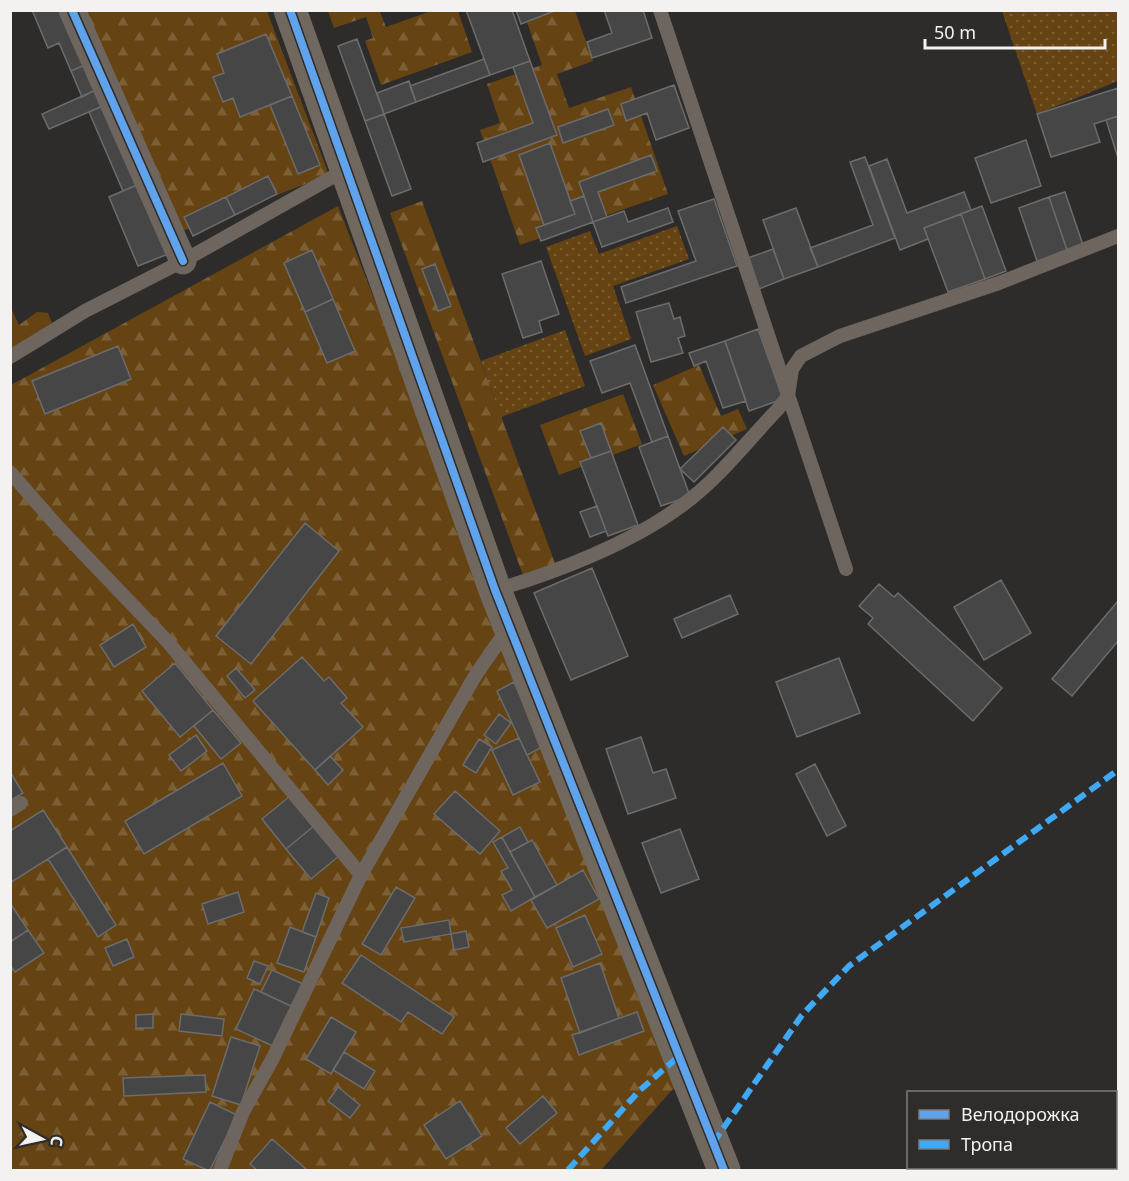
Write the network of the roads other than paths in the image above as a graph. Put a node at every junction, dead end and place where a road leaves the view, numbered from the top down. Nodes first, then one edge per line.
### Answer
1 (72, 10) edge
2 (290, 10) edge
3 (660, 10) edge
4 (345, 170) junction
5 (1119, 236) edge
6 (183, 261) junction
7 (10, 357) edge
8 (788, 396) junction
9 (10, 472) edge
10 (846, 569) dead end
11 (495, 590) junction
12 (509, 626) junction
13 (362, 875) junction
14 (220, 1170) edge
15 (724, 1170) edge

1 - 6 street
2 - 4 street
3 - 8 lane
4 - 6 lane
4 - 11 street
5 - 8 lane
6 - 7 lane
8 - 10 lane
8 - 11 lane
9 - 13 lane
11 - 12 street
12 - 13 lane
12 - 15 street
13 - 14 lane

